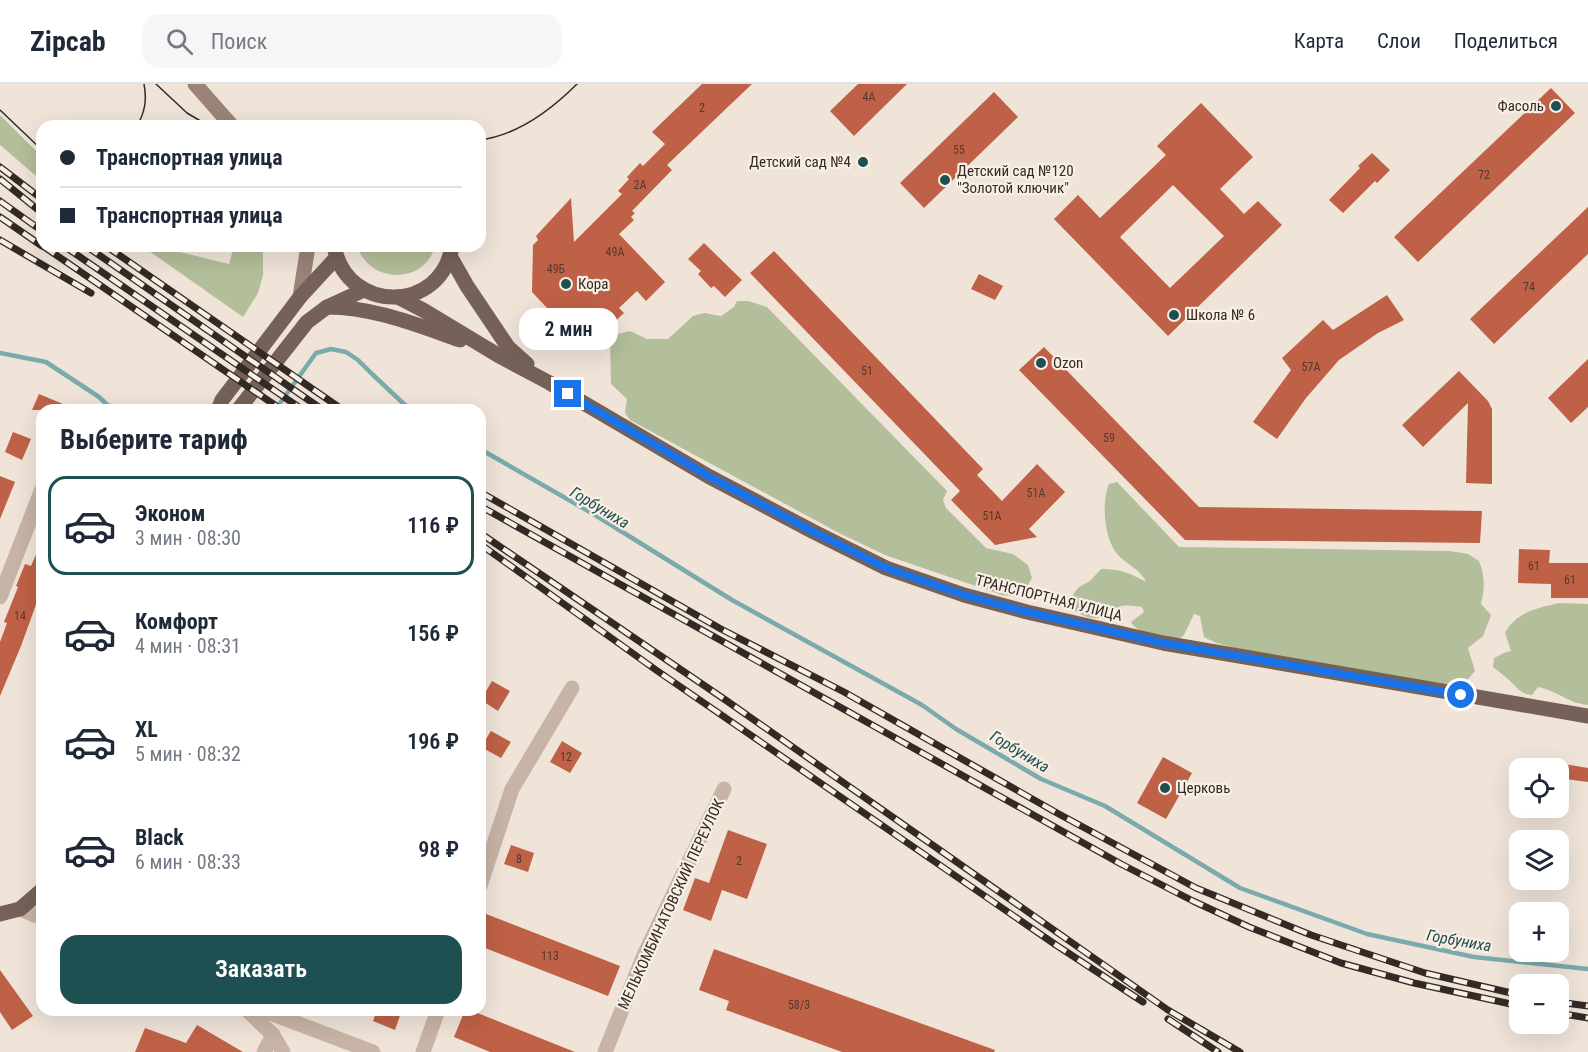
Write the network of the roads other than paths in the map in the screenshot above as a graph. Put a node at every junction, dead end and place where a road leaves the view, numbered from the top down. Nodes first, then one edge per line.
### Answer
1 (195, 84) edge
2 (227, 120) edge
3 (307, 252) edge
4 (335, 252) edge
5 (451, 252) edge
6 (451, 252) edge
7 (364, 290) junction
8 (300, 297) junction
9 (398, 297) junction
10 (327, 307) junction
11 (501, 357) junction
12 (548, 382) junction
13 (220, 404) edge
14 (243, 404) edge
15 (36, 504) edge
16 (0, 597) edge
17 (572, 688) dead end
18 (1588, 716) edge
19 (724, 789) dead end
20 (486, 868) edge
21 (36, 895) edge
22 (20, 909) junction
23 (0, 914) edge
24 (36, 916) edge
25 (253, 1016) edge
26 (278, 1016) edge
27 (436, 1016) edge
28 (273, 1035) junction
29 (264, 1052) edge
30 (283, 1052) edge
31 (373, 1052) edge
32 (423, 1052) edge
33 (605, 1052) edge

1 - 2 main road
3 - 8 main road
4 - 7 main road
4 - 8 main road
5 - 9 main road
6 - 12 main road
7 - 9 main road
7 - 10 main road
8 - 13 main road
9 - 11 main road
10 - 11 main road
10 - 14 main road
11 - 12 main road
12 - 18 main road, ТРАНСПОРТНАЯ УЛИЦА
15 - 16 street
17 - 20 street
19 - 33 street, МЕЛЬКОМБИНАТОВСКИЙ ПЕРЕУЛОК
21 - 22 main road
22 - 23 main road
22 - 24 street
25 - 28 street
26 - 31 street
27 - 32 street
28 - 29 street
28 - 30 street

